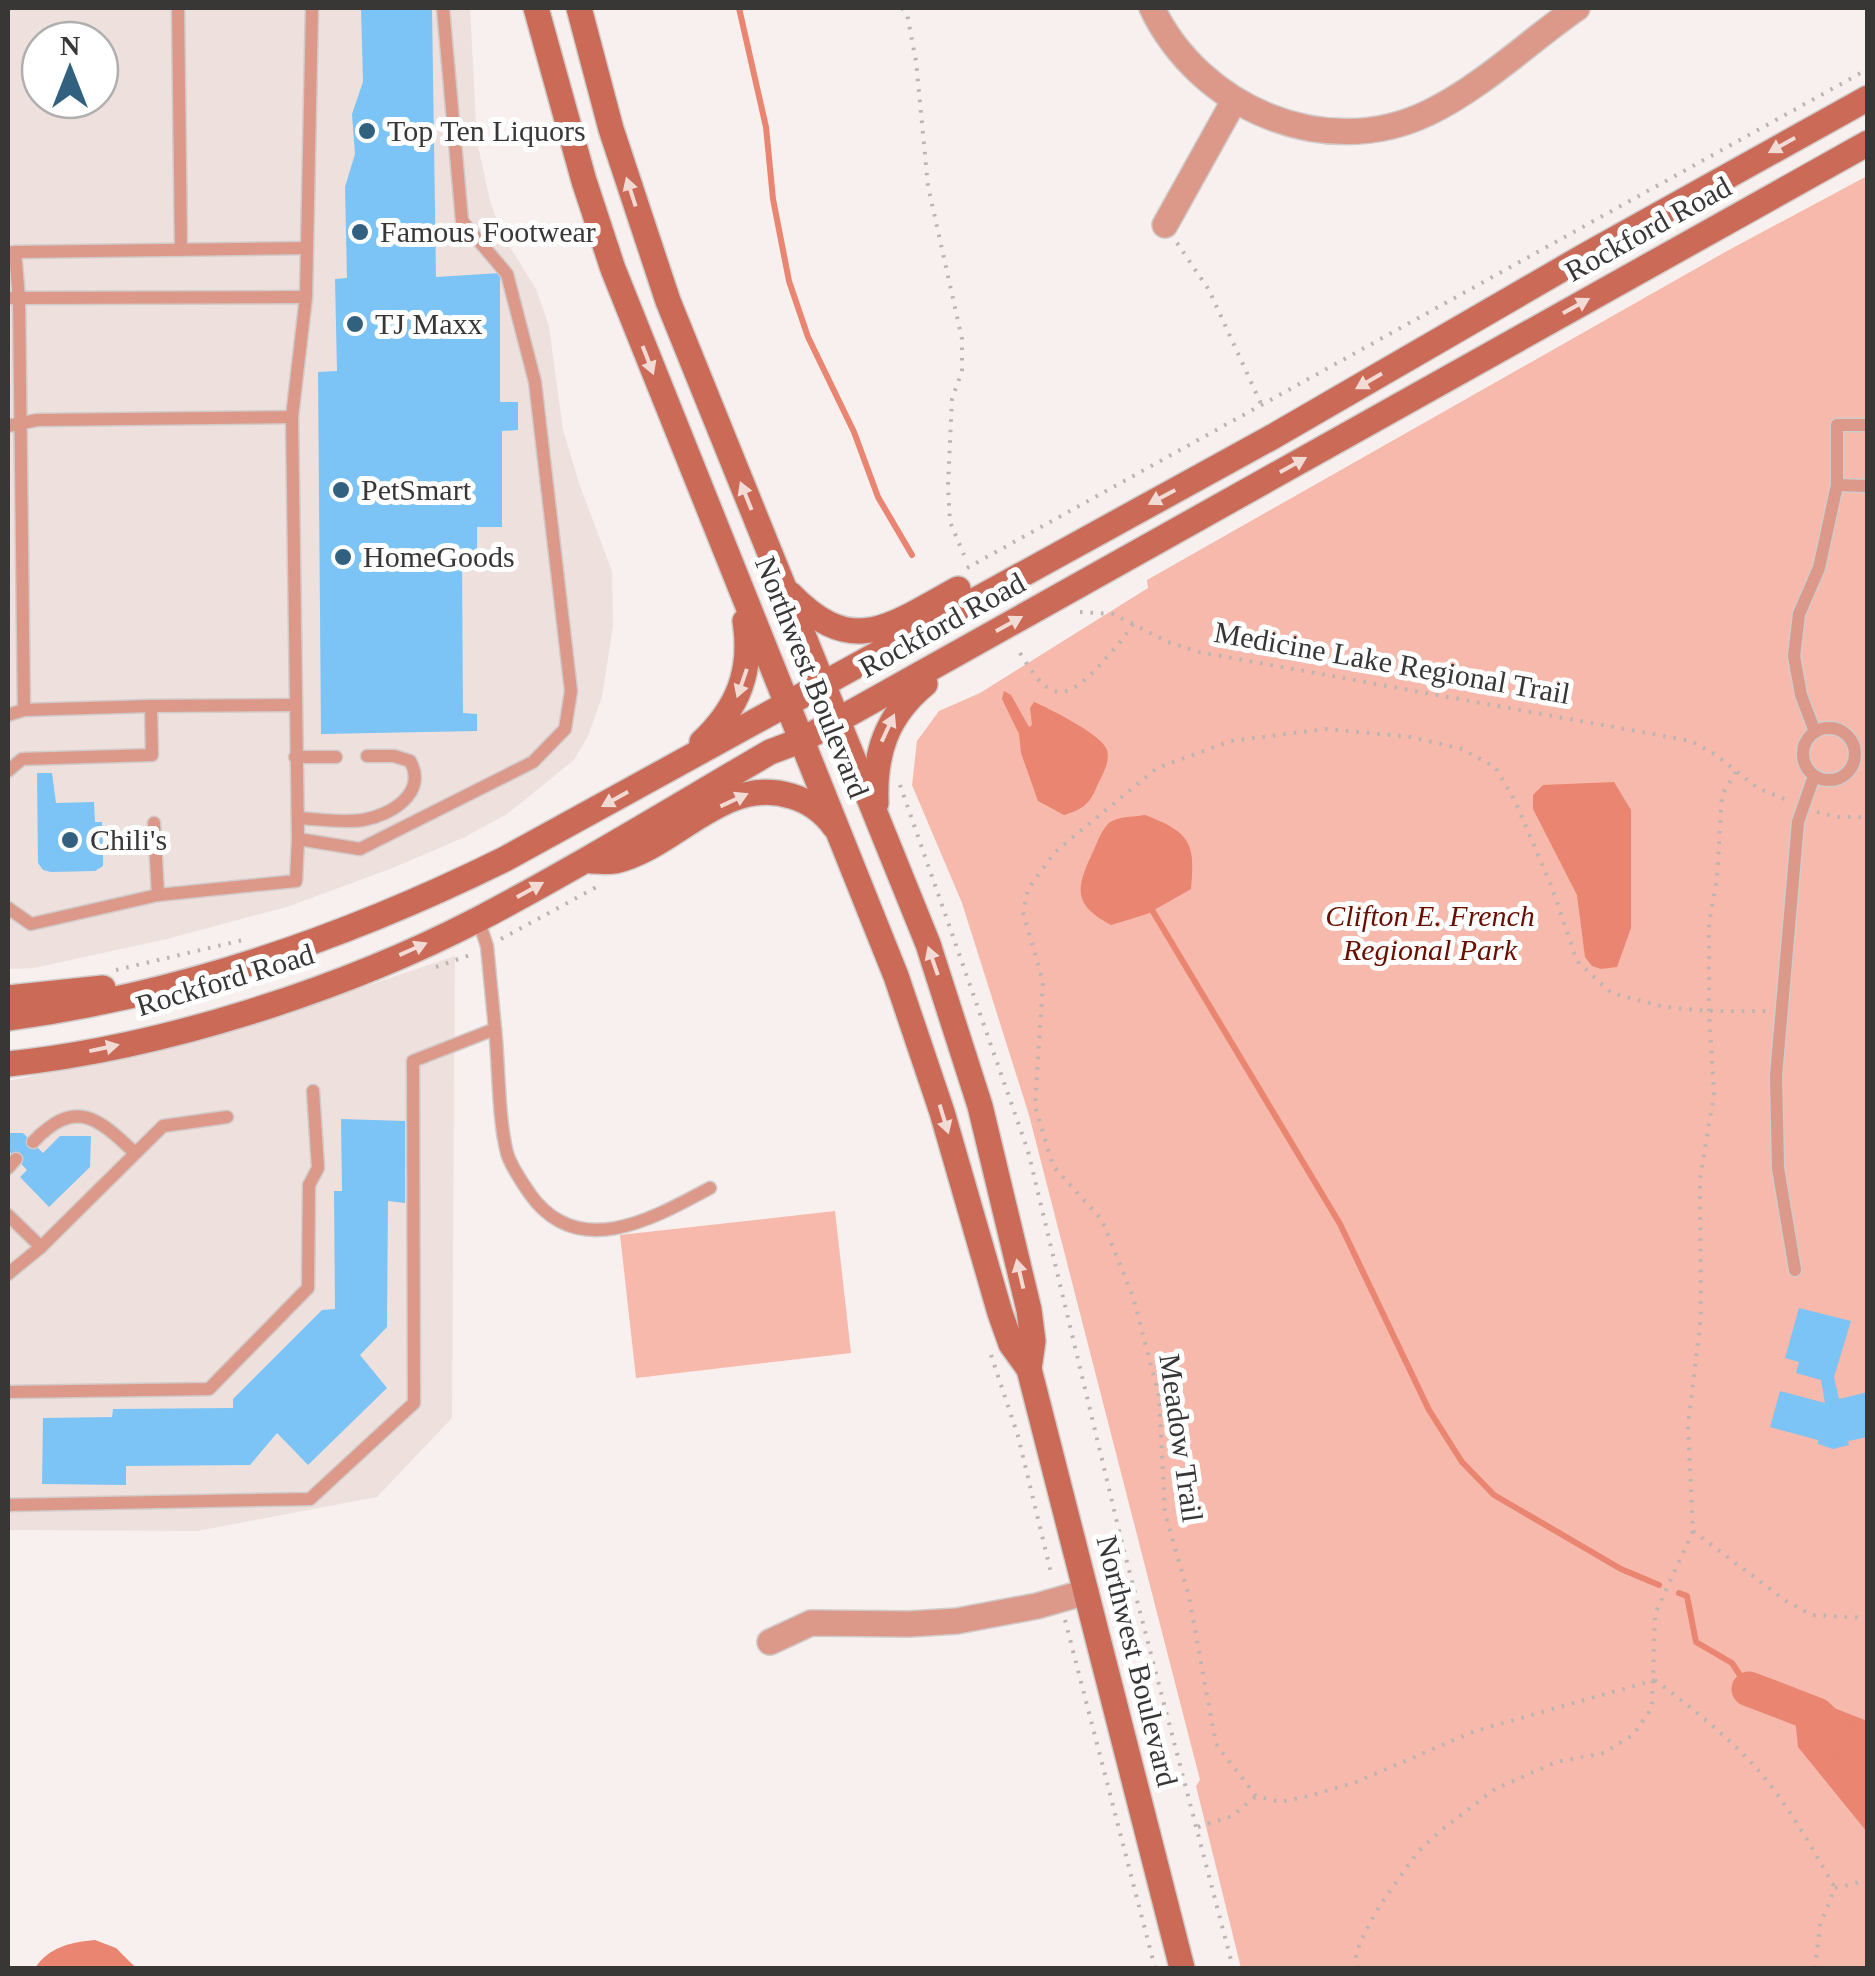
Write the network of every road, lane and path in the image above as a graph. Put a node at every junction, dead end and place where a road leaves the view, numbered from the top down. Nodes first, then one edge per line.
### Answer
1 (178, 8) edge
2 (312, 8) edge
3 (443, 8) edge
4 (536, 8) edge
5 (579, 8) edge
6 (902, 8) edge
7 (1152, 8) edge
8 (1577, 8) edge
9 (1543, 17) edge
10 (1868, 69) edge
11 (1868, 98) edge
12 (1234, 100) junction
13 (1868, 143) edge
14 (1165, 226) joint
15 (307, 248) junction
16 (181, 250) junction
17 (11, 252) edge
18 (13, 298) edge
19 (306, 298) junction
20 (1262, 406) junction
21 (292, 416) junction
22 (14, 424) edge
23 (1868, 425) edge
24 (14, 476) edge
25 (1837, 485) junction
26 (1868, 486) edge
27 (14, 503) edge
28 (964, 555) dead end
29 (958, 574) dead end
30 (1018, 575) junction
31 (782, 585) junction
32 (740, 587) junction
33 (1065, 615) dead end
34 (1133, 624) junction
35 (1020, 653) dead end
36 (948, 660) junction
37 (822, 683) junction
38 (788, 703) junction
39 (295, 705) junction
40 (151, 706) junction
41 (24, 710) junction
42 (8, 715) edge
43 (837, 720) junction
44 (1814, 732) junction
45 (802, 740) junction
46 (1862, 752) edge
47 (367, 756) dead end
48 (296, 757) junction
49 (336, 757) dead end
50 (672, 767) junction
51 (8, 770) edge
52 (1736, 772) junction
53 (897, 776) dead end
54 (1814, 776) junction
55 (1790, 801) dead end
56 (1811, 810) dead end
57 (298, 818) junction
58 (877, 818) junction
59 (1868, 818) edge
60 (154, 824) dead end
61 (842, 838) junction
62 (298, 839) junction
63 (582, 861) junction
64 (158, 896) junction
65 (8, 908) edge
66 (478, 920) junction
67 (258, 936) dead end
68 (102, 972) dead end
69 (137, 996) junction
70 (8, 998) edge
71 (1782, 1010) junction
72 (1708, 1011) junction
73 (8, 1018) edge
74 (495, 1029) junction
75 (11, 1065) edge
76 (314, 1091) dead end
77 (227, 1117) dead end
78 (32, 1142) dead end
79 (134, 1152) junction
80 (710, 1188) dead end
81 (8, 1215) edge
82 (40, 1246) junction
83 (1795, 1270) dead end
84 (8, 1274) edge
85 (990, 1351) dead end
86 (1028, 1369) junction
87 (8, 1392) edge
88 (8, 1505) edge
89 (1693, 1531) junction
90 (1086, 1592) junction
91 (1056, 1600) junction
92 (1868, 1618) edge
93 (770, 1642) dead end
94 (1655, 1680) junction
95 (1256, 1796) junction
96 (1198, 1828) junction
97 (1868, 1880) edge
98 (1836, 1888) junction
99 (1155, 1968) edge
100 (1182, 1968) edge
101 (1233, 1968) edge
102 (1358, 1968) edge
103 (1815, 1968) edge

1 - 16 lane
2 - 15 lane
3 - 62 lane
4 -> 32 main road, Northwest Boulevard
31 -> 5 main road, Northwest Boulevard
6 - 28 path
7 - 12 street
8 - 9 street
9 - 12 street
10 - 20 path
11 -> 30 main road, Rockford Road
12 - 14 street
36 -> 13 main road, Rockford Road
14 - 20 path
15 - 16 lane
15 - 19 lane
16 - 17 lane
17 - 18 lane
18 - 19 lane
18 - 22 lane
19 - 21 lane
20 - 29 path
21 - 22 lane
21 - 39 lane
22 - 24 lane
23 - 25 lane
24 - 27 lane
25 - 26 lane
25 - 44 lane
27 - 41 lane
30 - 31 main road
30 - 37 main road, Rockford Road
31 - 37 main road, Northwest Boulevard
32 - 38 main road, Northwest Boulevard
32 -> 50 main road
33 - 34 path, Medicine Lake Regional Trail
34 - 35 path
34 - 52 path, Medicine Lake Regional Trail
36 - 43 main road, Rockford Road
58 -> 36 main road
37 - 38 main road, Rockford Road
37 - 43 main road, Northwest Boulevard
38 - 45 main road, Northwest Boulevard
38 - 50 main road, Rockford Road
39 - 40 lane
39 - 48 lane
40 - 41 lane
40 - 51 lane
41 - 42 lane
43 - 45 main road, Rockford Road
43 - 58 main road, Northwest Boulevard
44 - 46 lane
44 - 54 lane
45 - 61 main road, Northwest Boulevard
45 - 63 main road, Rockford Road
46 - 54 lane
47 - 57 lane
48 - 49 lane
48 - 57 lane
50 -> 69 main road, Rockford Road
52 - 55 path, Medicine Lake Regional Trail
52 - 72 path
53 - 96 path
54 - 71 lane
56 - 59 path
57 - 62 lane
86 -> 58 main road, Northwest Boulevard
60 - 64 lane
63 -> 61 main road
61 -> 86 main road, Northwest Boulevard
62 - 64 lane
66 -> 63 main road, Rockford Road
64 - 65 lane
66 - 74 lane
75 -> 66 main road, Rockford Road
67 - 68 path
69 - 70 main road
69 - 73 main road, Rockford Road
71 - 72 path, Meadow Trail
71 - 83 lane
72 - 89 path
72 - 95 path, Meadow Trail
74 - 80 lane
74 - 88 lane
76 - 87 lane
77 - 79 lane
78 - 79 lane
79 - 82 lane
81 - 82 lane
82 - 84 lane
85 - 91 path
86 - 90 main road, Northwest Boulevard
89 - 92 path
89 - 94 path
90 - 91 street
90 - 100 main road, Northwest Boulevard
91 - 93 street
91 - 99 path
94 - 95 path
94 - 98 path
94 - 102 path
95 - 96 path
96 - 101 path
97 - 98 path
98 - 103 path

